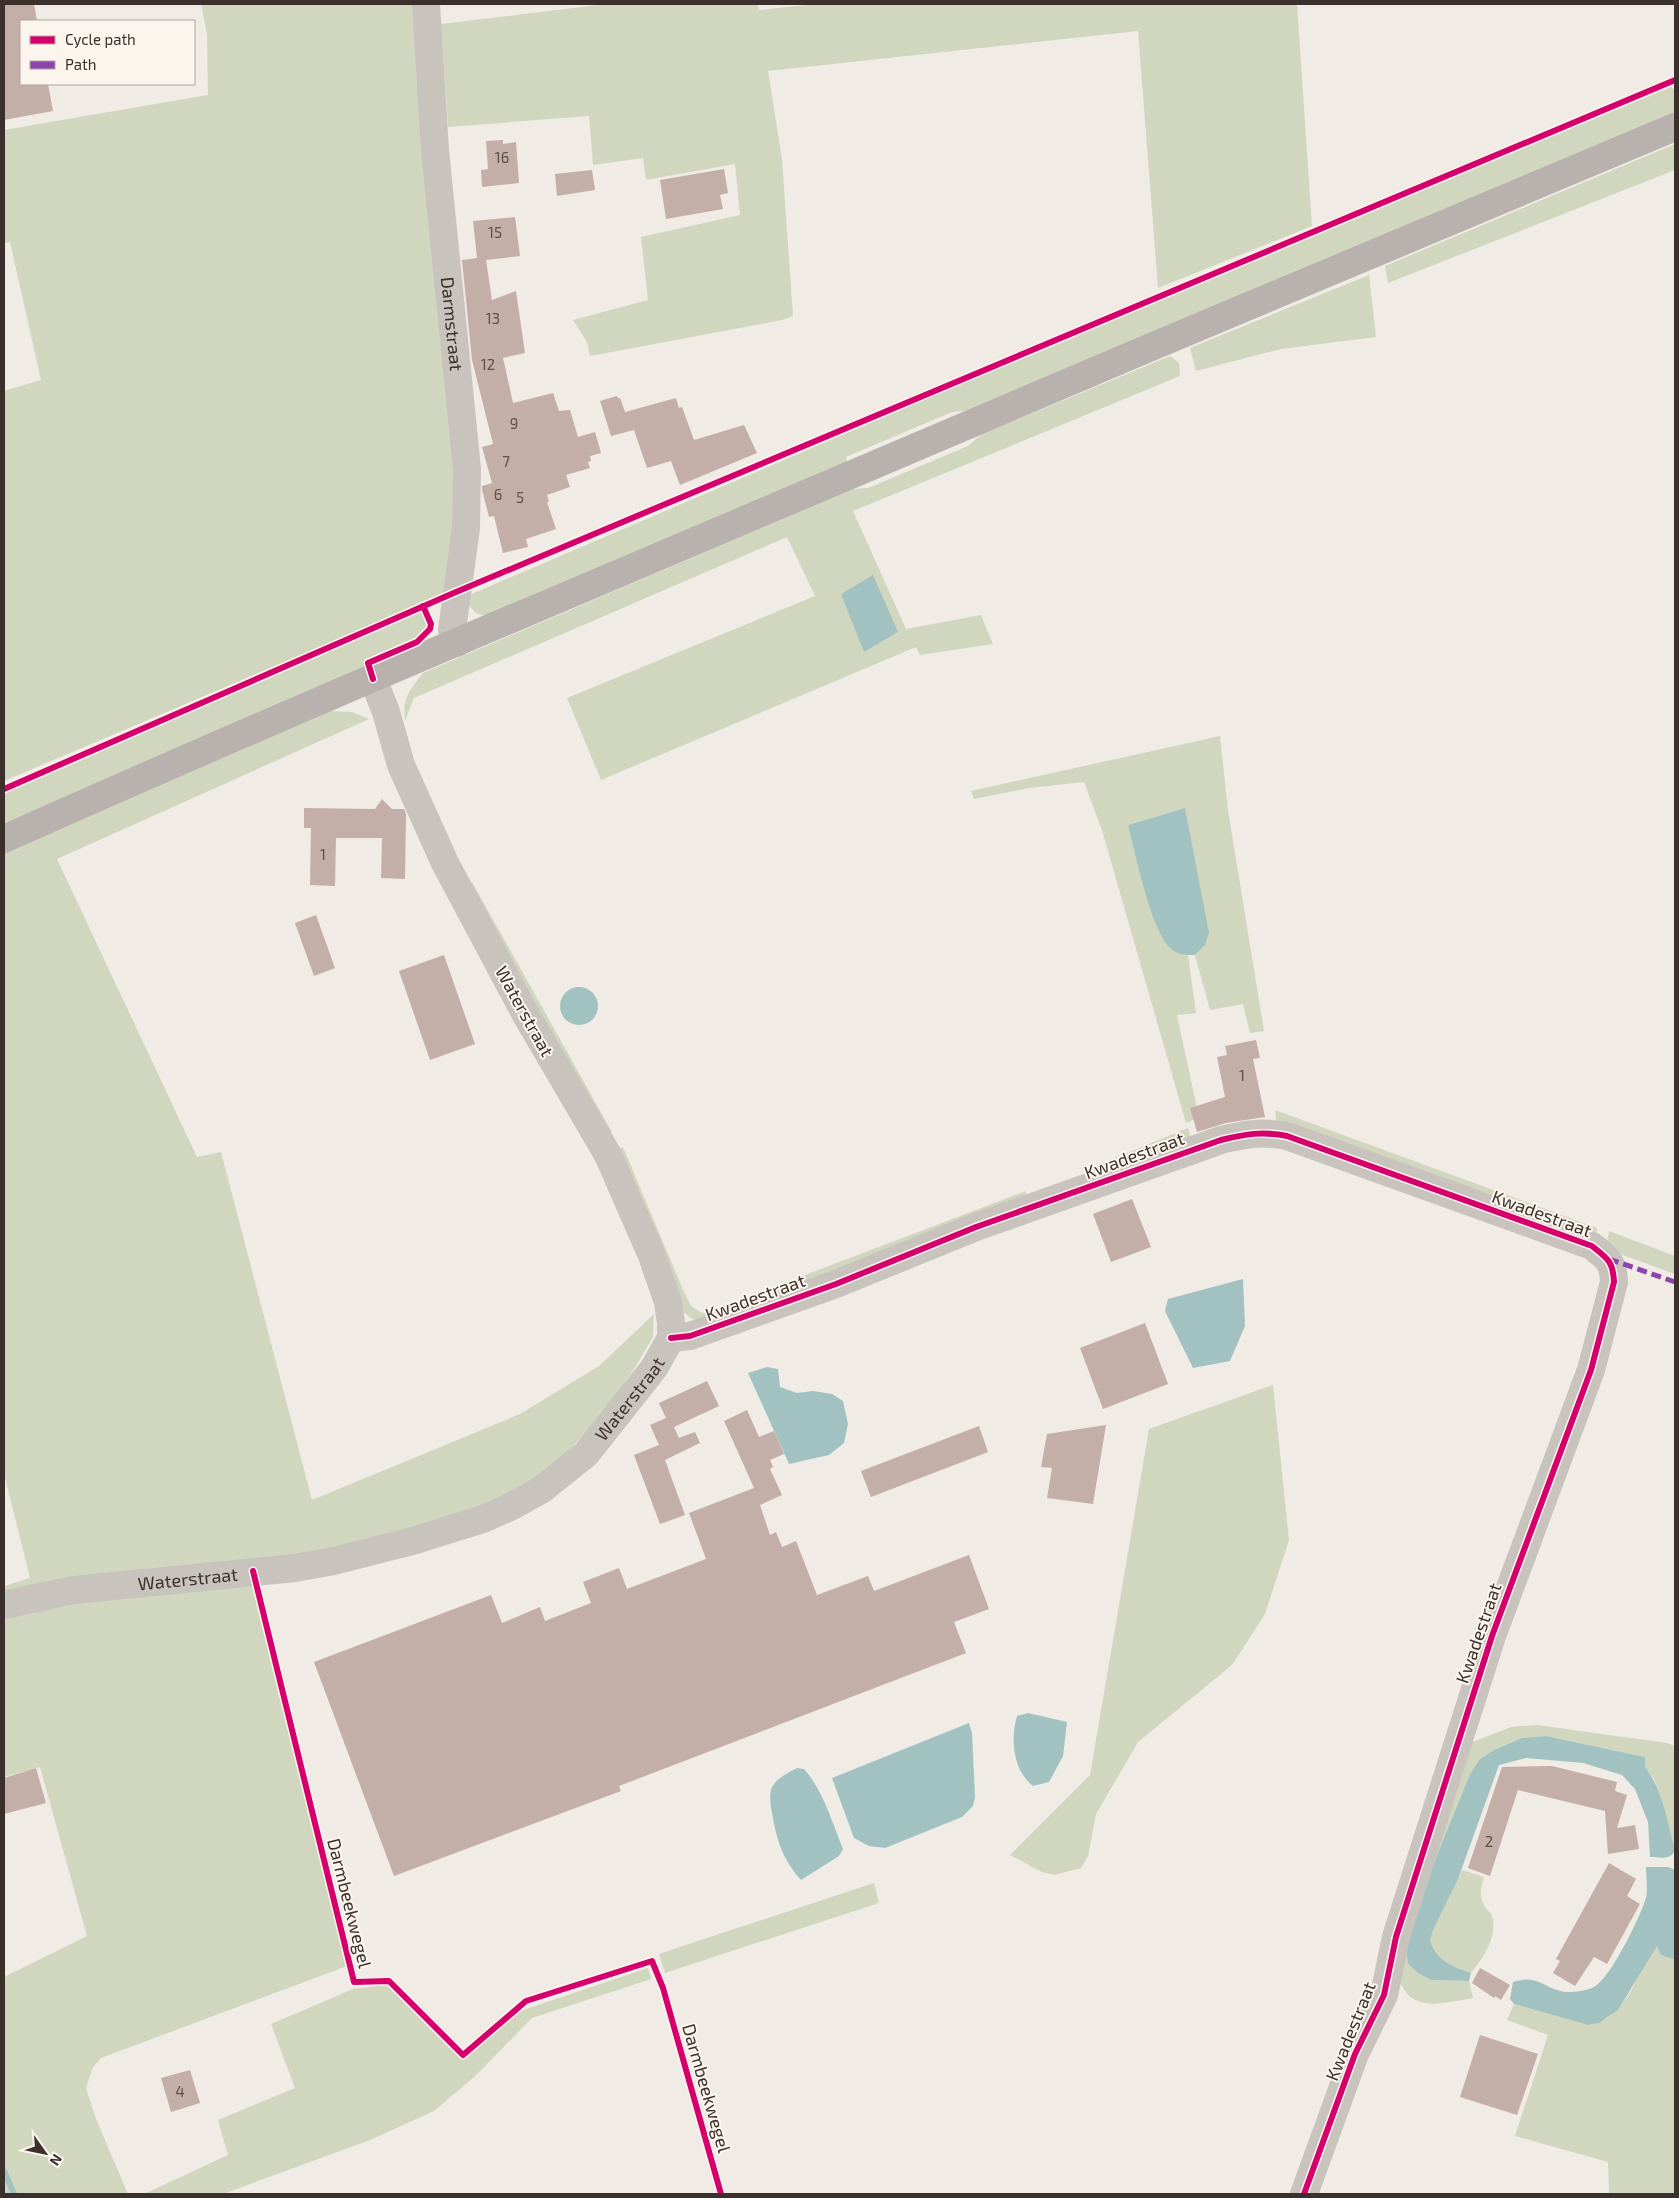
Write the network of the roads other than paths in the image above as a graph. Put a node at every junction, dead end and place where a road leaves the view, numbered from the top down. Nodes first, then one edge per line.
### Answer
1 (426, 4) edge
2 (1675, 128) edge
3 (457, 642) junction
4 (373, 678) junction
5 (4, 839) edge
6 (670, 1338) junction
7 (4, 1605) edge
8 (1304, 2194) edge

1 - 3 street, Darmstraat
2 - 3 main road
3 - 4 main road
4 - 5 main road
4 - 6 street, Waterstraat
6 - 7 street, Waterstraat
6 - 8 street, Kwadestraat

